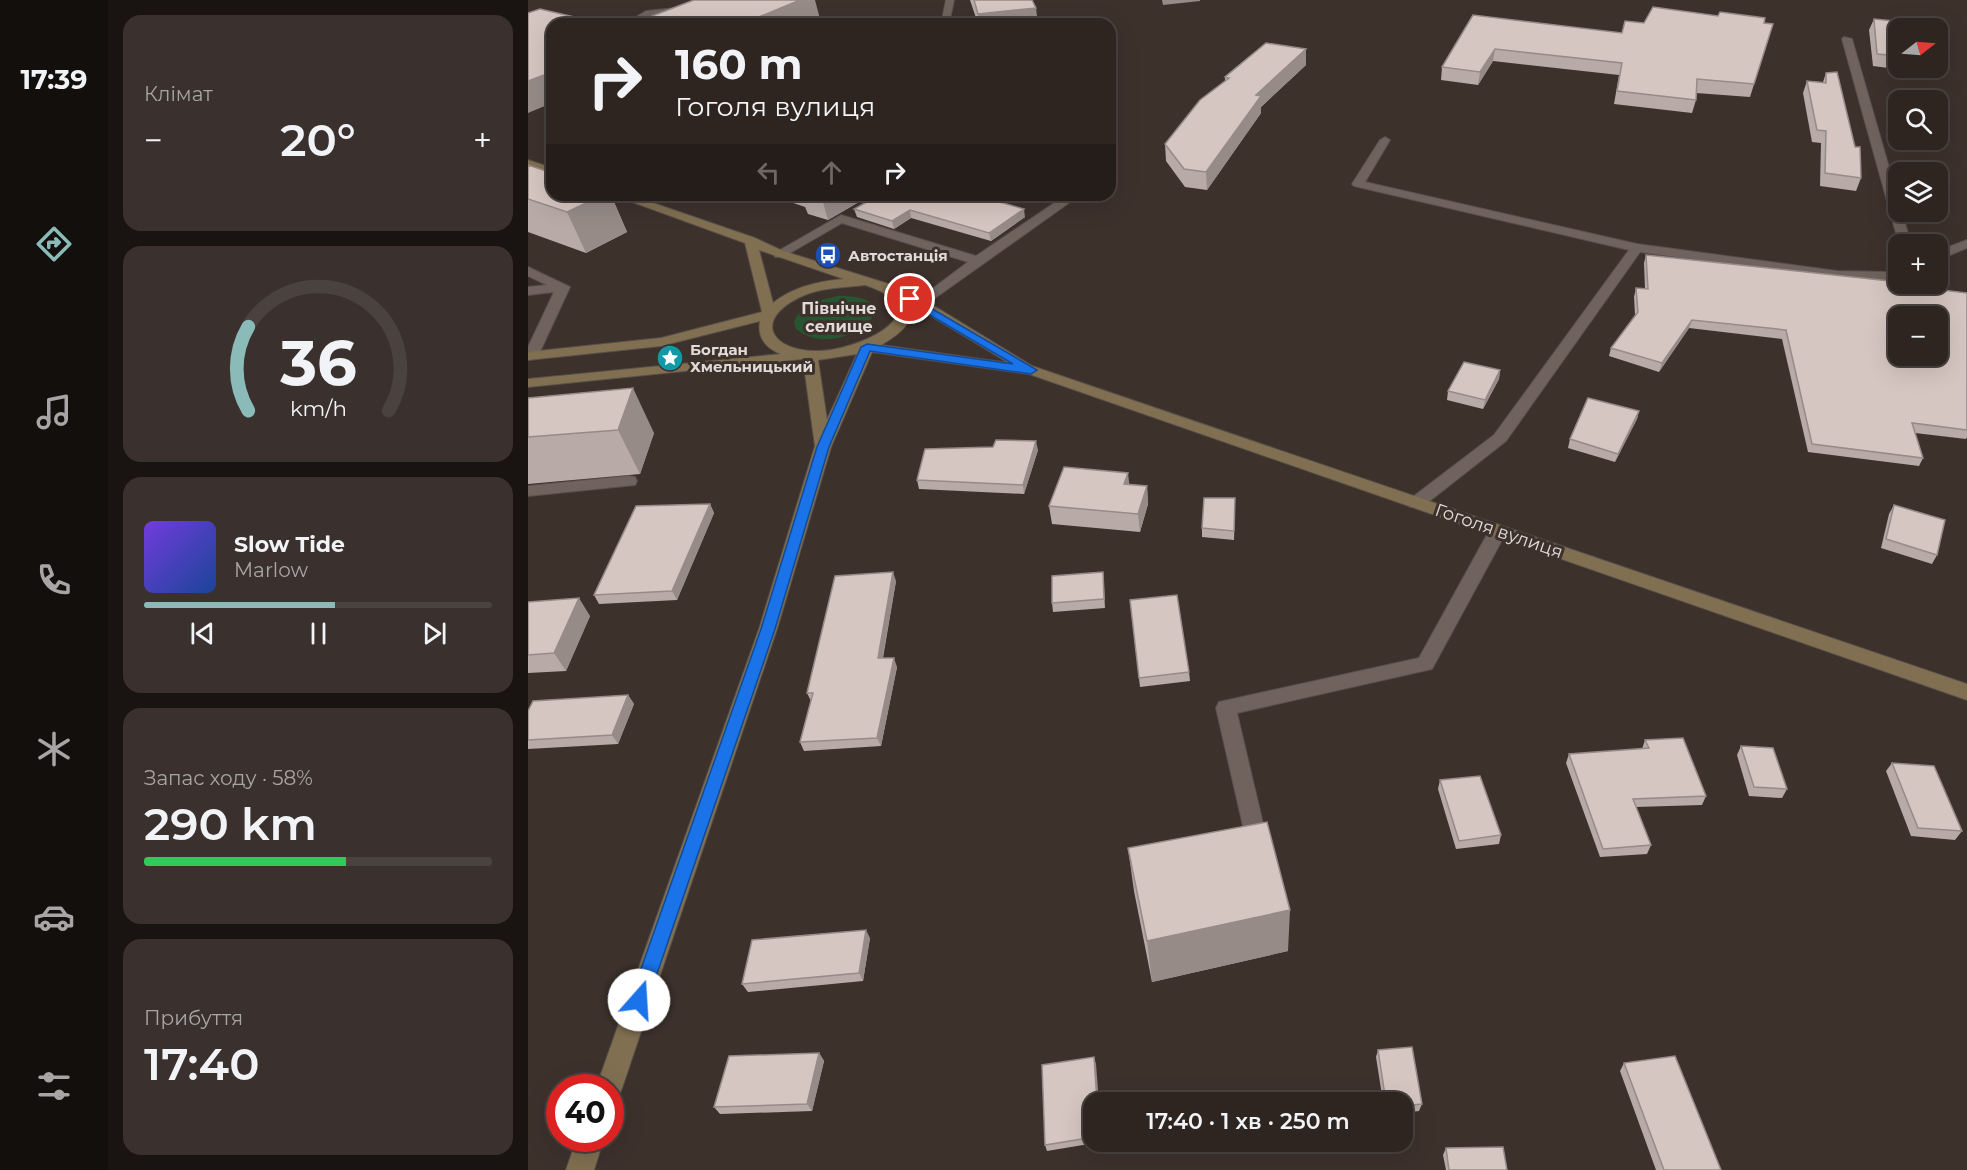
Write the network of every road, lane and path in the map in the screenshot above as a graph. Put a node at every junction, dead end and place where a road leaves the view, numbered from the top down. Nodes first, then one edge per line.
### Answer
1 (950, 0) edge
2 (696, 9) edge
3 (639, 18) edge
4 (946, 18) edge
5 (1847, 39) dead end
6 (1385, 140) dead end
7 (528, 163) edge
8 (546, 170) edge
9 (636, 201) edge
10 (1065, 201) edge
11 (858, 210) edge
12 (841, 219) junction
13 (1902, 234) edge
14 (751, 241) junction
15 (1967, 244) edge
16 (1637, 248) junction
17 (1948, 252) edge
18 (779, 254) junction
19 (978, 261) junction
20 (528, 271) edge
21 (1888, 276) edge
22 (863, 282) junction
23 (563, 287) junction
24 (528, 291) edge
25 (898, 294) junction
26 (921, 304) junction
27 (769, 314) junction
28 (867, 347) junction
29 (529, 356) edge
30 (810, 356) junction
31 (1031, 370) junction
32 (528, 383) edge
33 (823, 447) junction
34 (628, 481) dead end
35 (528, 491) edge
36 (1416, 503) junction
37 (1498, 531) junction
38 (1967, 692) edge
39 (1254, 832) edge
40 (614, 1074) edge
41 (586, 1152) edge
42 (580, 1170) edge

1 - 4 lane
2 - 3 lane
5 - 13 lane
6 - 16 lane
7 - 8 main road
9 - 14 main road, Гоголя вулиця
10 - 19 lane
11 - 12 lane
12 - 18 lane
12 - 19 lane
14 - 18 main road, Гоголя вулиця
14 - 27 main road, Гоголя вулиця
15 - 17 lane
16 - 21 lane
16 - 36 lane
18 - 22 main road, Гоголя вулиця
19 - 26 lane
20 - 23 lane
22 - 25 main road, Гоголя вулиця
22 - 27 main road, Гоголя вулиця
23 - 24 lane
23 - 29 lane
25 - 26 main road, Гоголя вулиця
25 - 28 main road, Гоголя вулиця
26 - 31 main road, Гоголя вулиця
27 - 29 main road
27 - 30 main road, Гоголя вулиця
28 - 30 main road, Гоголя вулиця
28 - 31 main road, Гоголя вулиця
28 - 33 main road
30 - 32 main road
30 - 33 main road
31 - 36 main road, Гоголя вулиця
33 - 40 main road
34 - 35 lane
36 - 37 main road, Гоголя вулиця
37 - 38 main road, Гоголя вулиця
37 - 39 lane
41 - 42 main road

